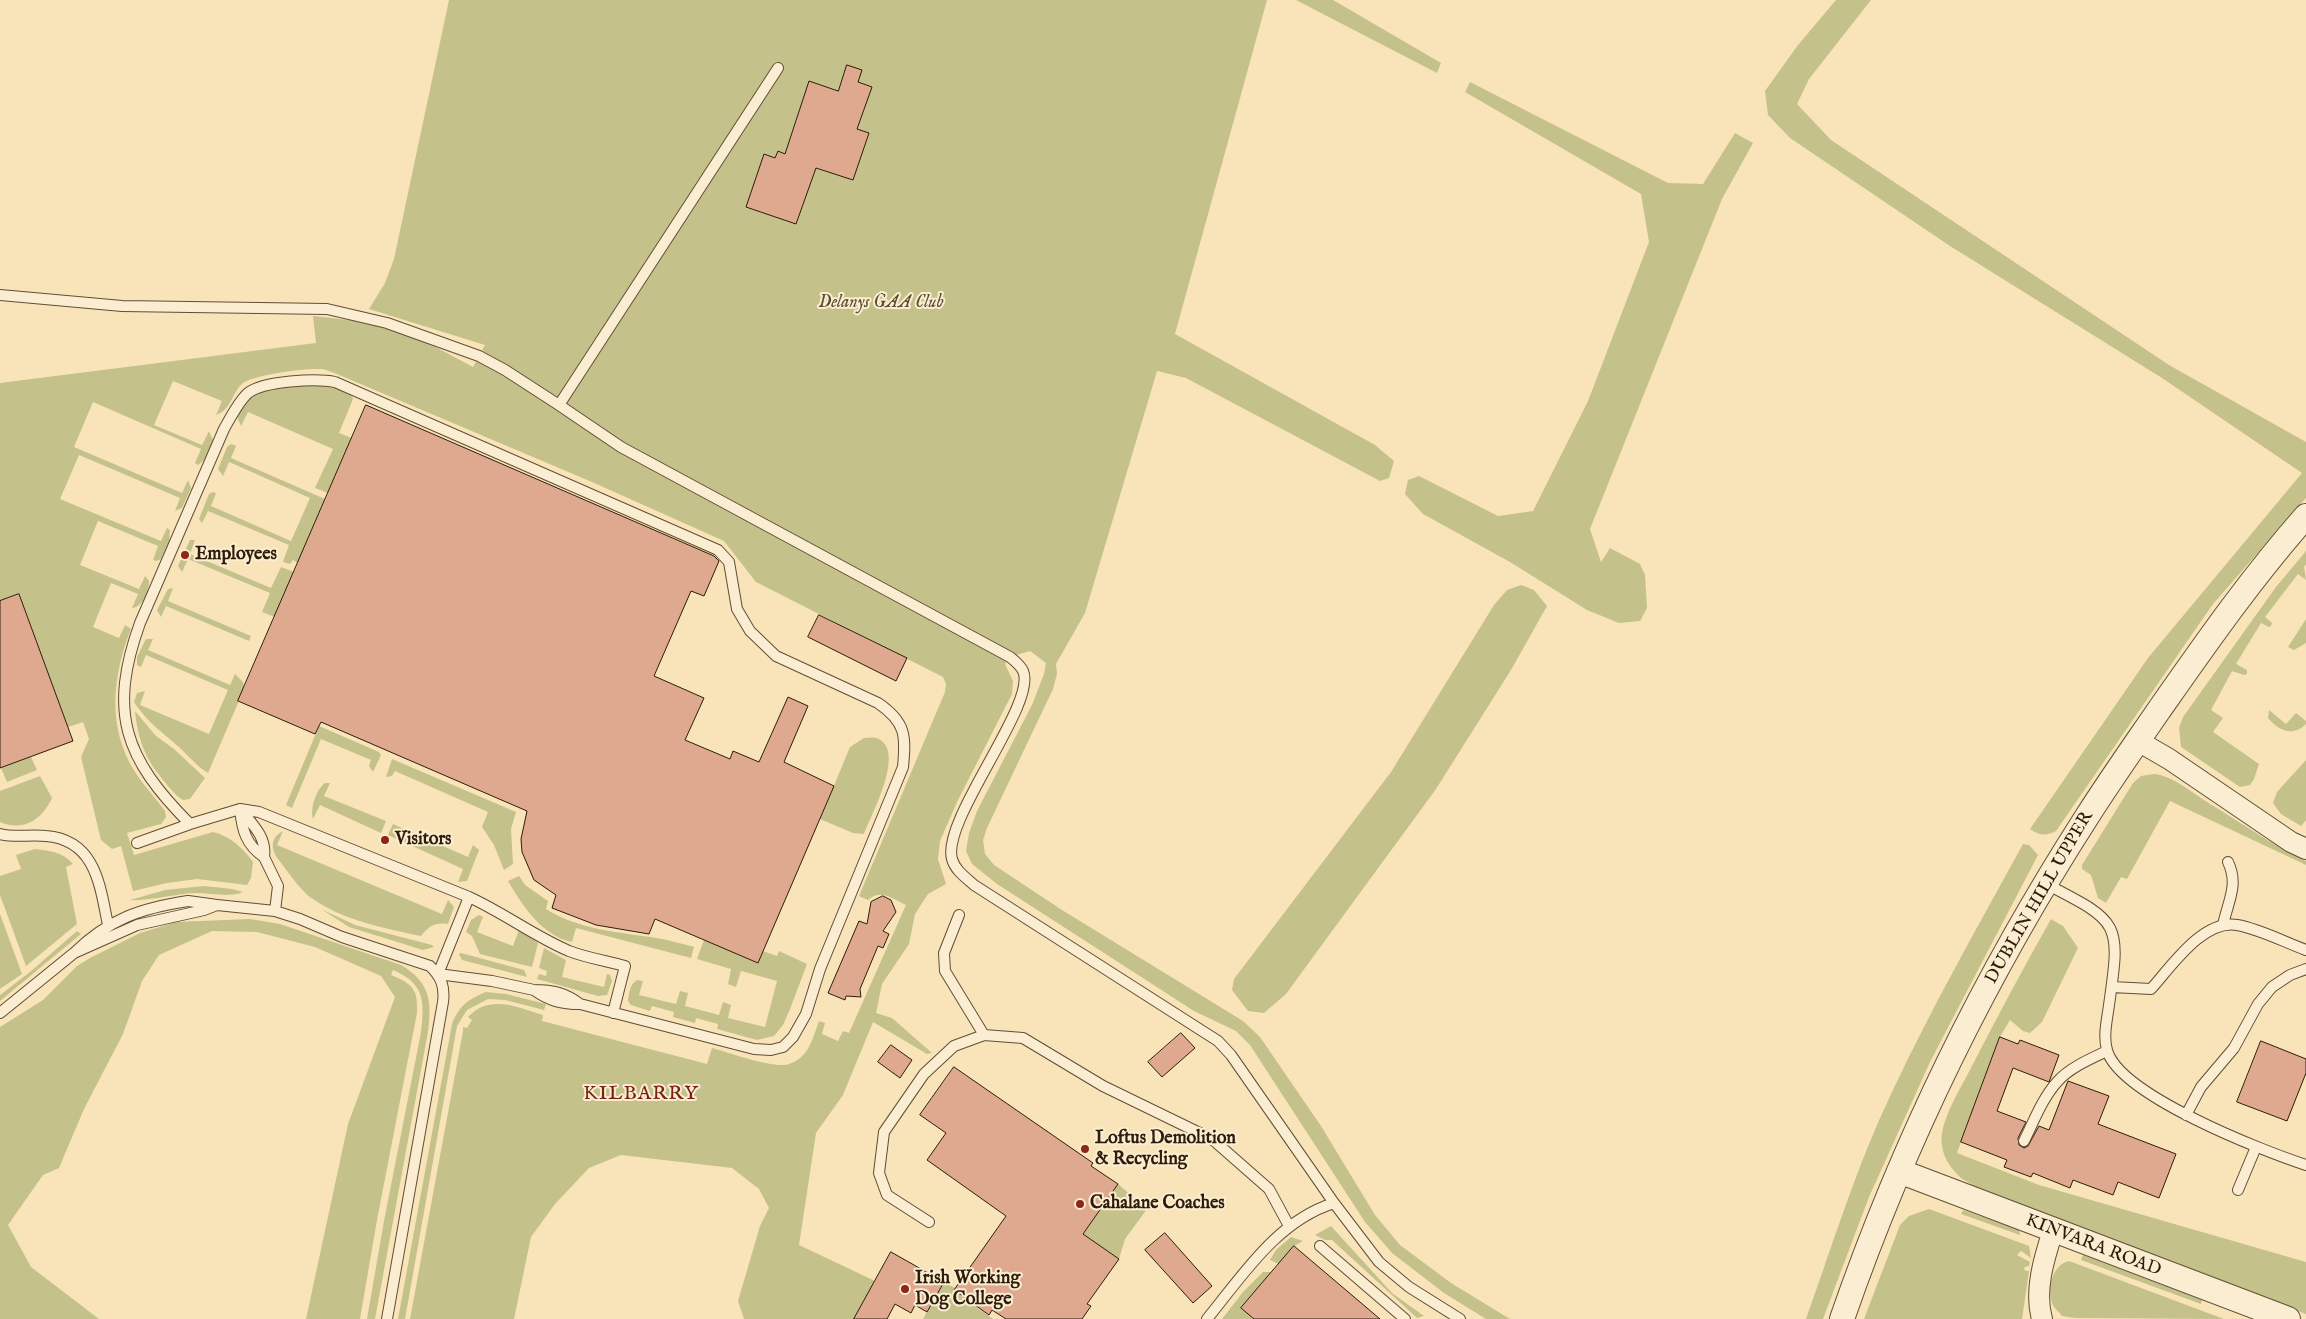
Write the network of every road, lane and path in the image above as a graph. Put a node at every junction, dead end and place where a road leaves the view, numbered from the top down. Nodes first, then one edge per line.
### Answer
1 (778, 68) dead end
2 (0, 295) edge
3 (559, 405) junction
4 (2306, 516) edge
5 (2138, 741) junction
6 (240, 809) junction
7 (190, 824) junction
8 (0, 834) edge
9 (137, 843) dead end
10 (2306, 849) edge
11 (2228, 862) dead end
12 (2046, 884) junction
13 (470, 897) junction
14 (217, 905) junction
15 (275, 911) junction
16 (959, 915) dead end
17 (108, 925) junction
18 (2223, 925) junction
19 (2306, 950) edge
20 (74, 953) junction
21 (2306, 968) edge
22 (438, 974) junction
23 (2112, 987) junction
24 (0, 1013) edge
25 (614, 1013) junction
26 (984, 1034) junction
27 (2107, 1051) junction
28 (2186, 1115) junction
29 (2024, 1141) dead end
30 (2256, 1147) junction
31 (2306, 1165) edge
32 (1899, 1171) junction
33 (2238, 1190) dead end
34 (1334, 1203) junction
35 (929, 1222) dead end
36 (1289, 1226) junction
37 (2053, 1230) junction
38 (1320, 1246) dead end
39 (1444, 1315) edge
40 (386, 1319) edge
41 (1207, 1319) edge
42 (1405, 1319) edge
43 (1460, 1319) edge
44 (1842, 1319) edge
45 (2042, 1319) edge
46 (2288, 1319) edge

1 - 3 lane
2 - 3 lane
3 - 34 lane
4 - 5 street, DUBLIN HILL UPPER
5 - 10 street
5 - 12 street, DUBLIN HILL UPPER
6 - 7 lane
6 - 13 lane
6 - 15 lane
7 - 9 lane
7 - 25 lane
8 - 17 lane
11 - 18 lane
12 - 23 lane
12 - 32 street, DUBLIN HILL UPPER
13 - 22 lane
13 - 25 lane
14 - 15 lane
14 - 17 lane
14 - 20 lane
15 - 22 lane
16 - 26 lane
17 - 20 lane
18 - 19 lane
18 - 23 lane
20 - 24 lane
21 - 28 lane
22 - 25 lane
22 - 40 lane
23 - 27 lane
26 - 35 lane
26 - 36 lane
27 - 28 lane
27 - 29 lane
28 - 30 lane
30 - 31 lane
30 - 33 lane
32 - 37 street, KINVARA ROAD
32 - 44 street, DUBLIN HILL UPPER
34 - 36 lane
34 - 39 lane
36 - 41 lane
37 - 45 street
37 - 46 street, KINVARA ROAD
38 - 42 lane
39 - 43 lane

